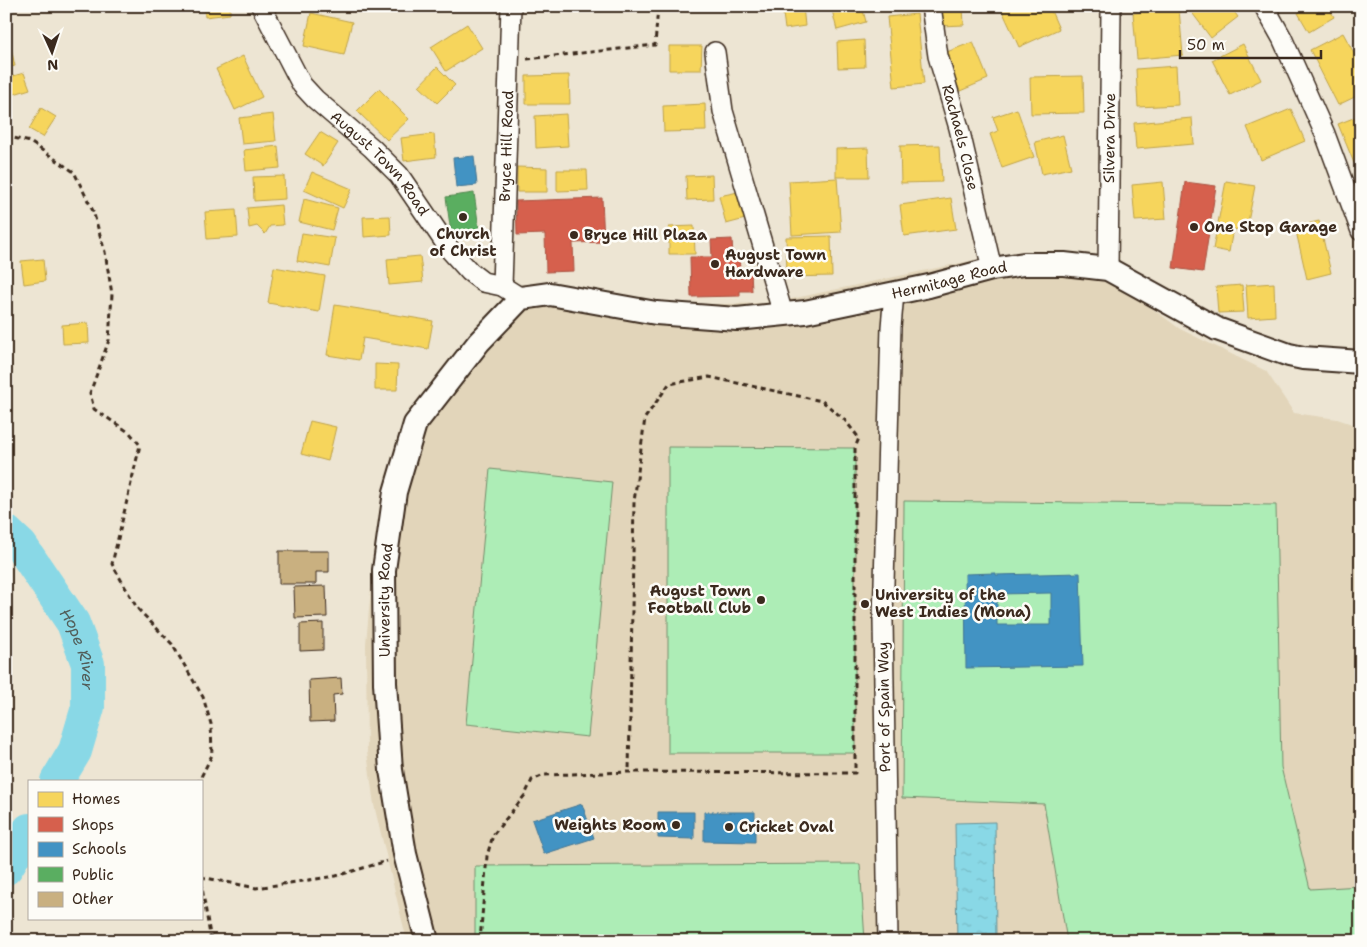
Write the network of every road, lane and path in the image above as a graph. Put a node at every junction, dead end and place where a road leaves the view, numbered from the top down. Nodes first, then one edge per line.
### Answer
1 (261, 6) edge
2 (511, 6) edge
3 (658, 6) edge
4 (931, 6) edge
5 (1109, 6) edge
6 (1264, 6) edge
7 (715, 52) dead end
8 (509, 61) junction
9 (6, 136) edge
10 (1361, 231) edge
11 (992, 269) junction
12 (1108, 269) junction
13 (502, 286) junction
14 (894, 293) junction
15 (521, 298) junction
16 (783, 314) junction
17 (1361, 362) edge
18 (629, 772) junction
19 (200, 780) edge
20 (405, 854) junction
21 (202, 877) edge
22 (202, 888) edge
23 (211, 941) edge
24 (427, 941) edge
25 (480, 941) edge
26 (888, 941) edge

1 - 13 street, August Town Road
2 - 8 street, Bryce Hill Road
3 - 8 path
4 - 11 street, Rachaels Close
5 - 12 street, Silvera Drive
6 - 10 street
7 - 16 street
8 - 13 street, Bryce Hill Road
9 - 19 path
11 - 12 street, Hermitage Road
11 - 14 street, Hermitage Road
12 - 17 street, Hermitage Road
13 - 15 street, August Town Road
14 - 16 street, Hermitage Road
14 - 26 street, Port of Spain Way
15 - 16 street, Hermitage Road
15 - 20 street, University Road
18 - 18 path
18 - 25 path
20 - 21 path
20 - 24 street, University Road
22 - 23 path

